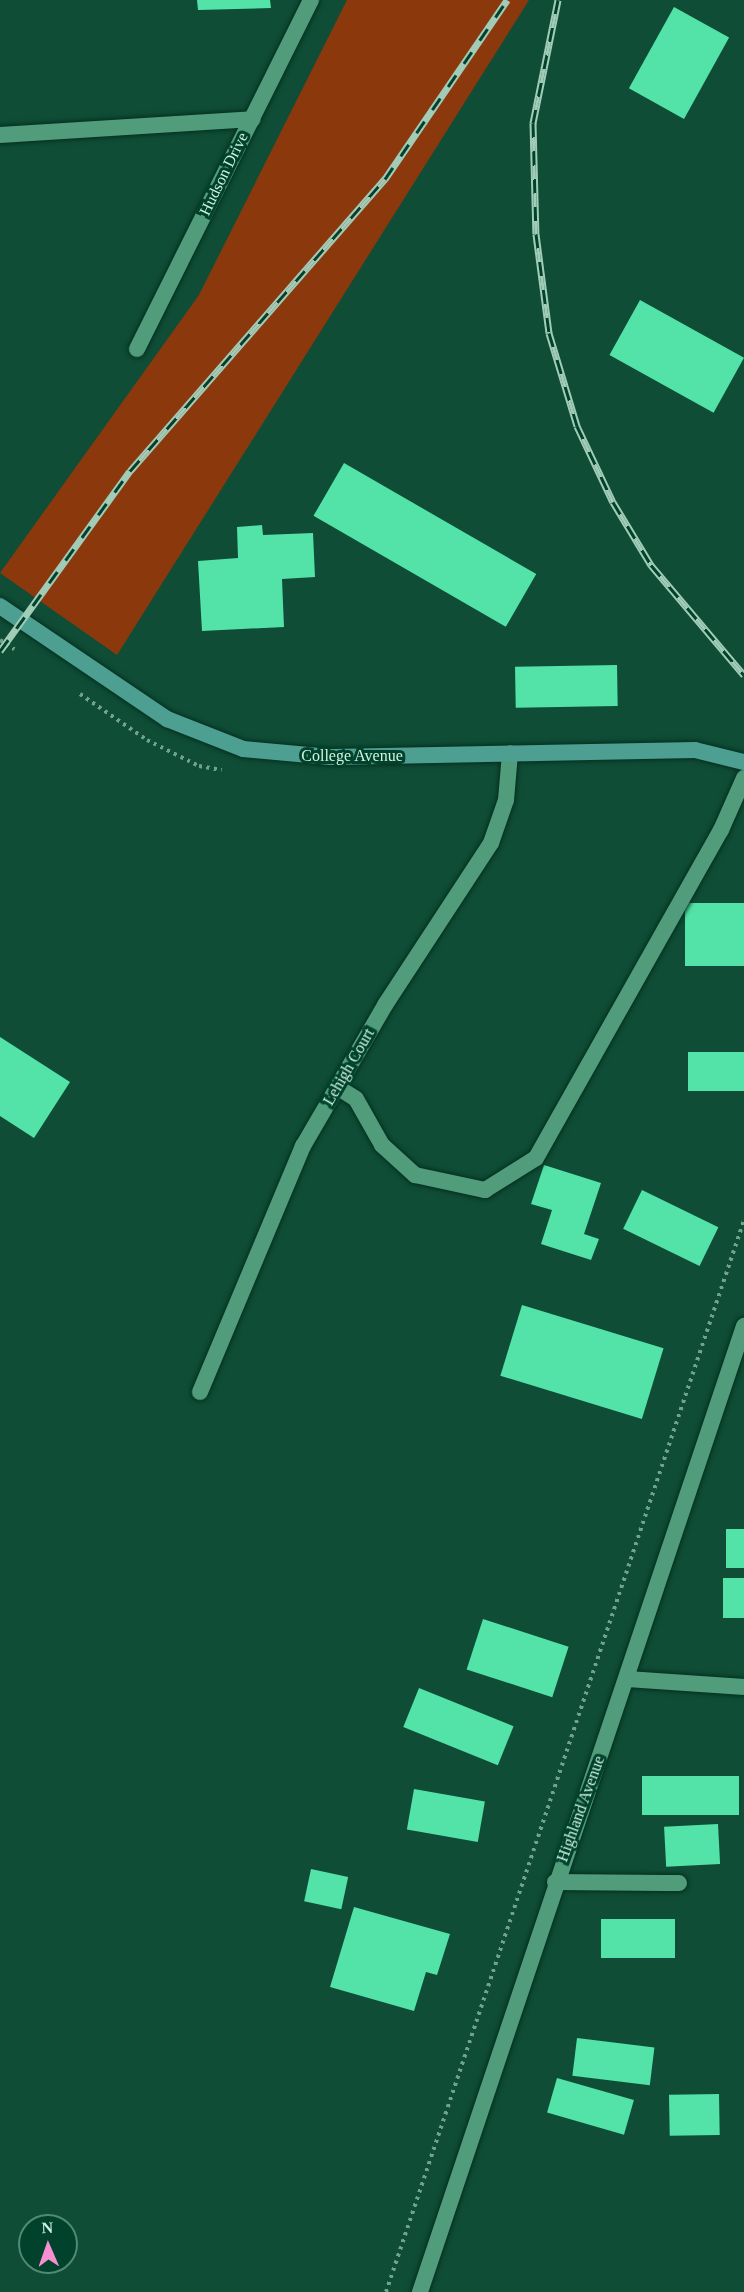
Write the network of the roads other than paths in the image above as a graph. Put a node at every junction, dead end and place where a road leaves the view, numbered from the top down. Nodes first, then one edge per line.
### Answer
1 (311, 0) edge
2 (252, 119) junction
3 (0, 135) edge
4 (137, 349) dead end
5 (0, 606) edge
6 (510, 753) junction
7 (744, 762) edge
8 (744, 778) edge
9 (337, 1087) junction
10 (744, 1326) edge
11 (200, 1392) dead end
12 (628, 1679) junction
13 (744, 1688) edge
14 (555, 1882) junction
15 (679, 1883) dead end
16 (420, 2292) edge

1 - 2 street, Hudson Drive
2 - 3 street
2 - 4 street, Hudson Drive
5 - 6 main road, College Avenue
6 - 7 main road, College Avenue
6 - 9 street, Lehigh Court
8 - 9 street
9 - 11 street, Lehigh Court
10 - 12 street, Highland Avenue
12 - 13 street
12 - 14 street, Highland Avenue
14 - 15 street
14 - 16 street, Highland Avenue

